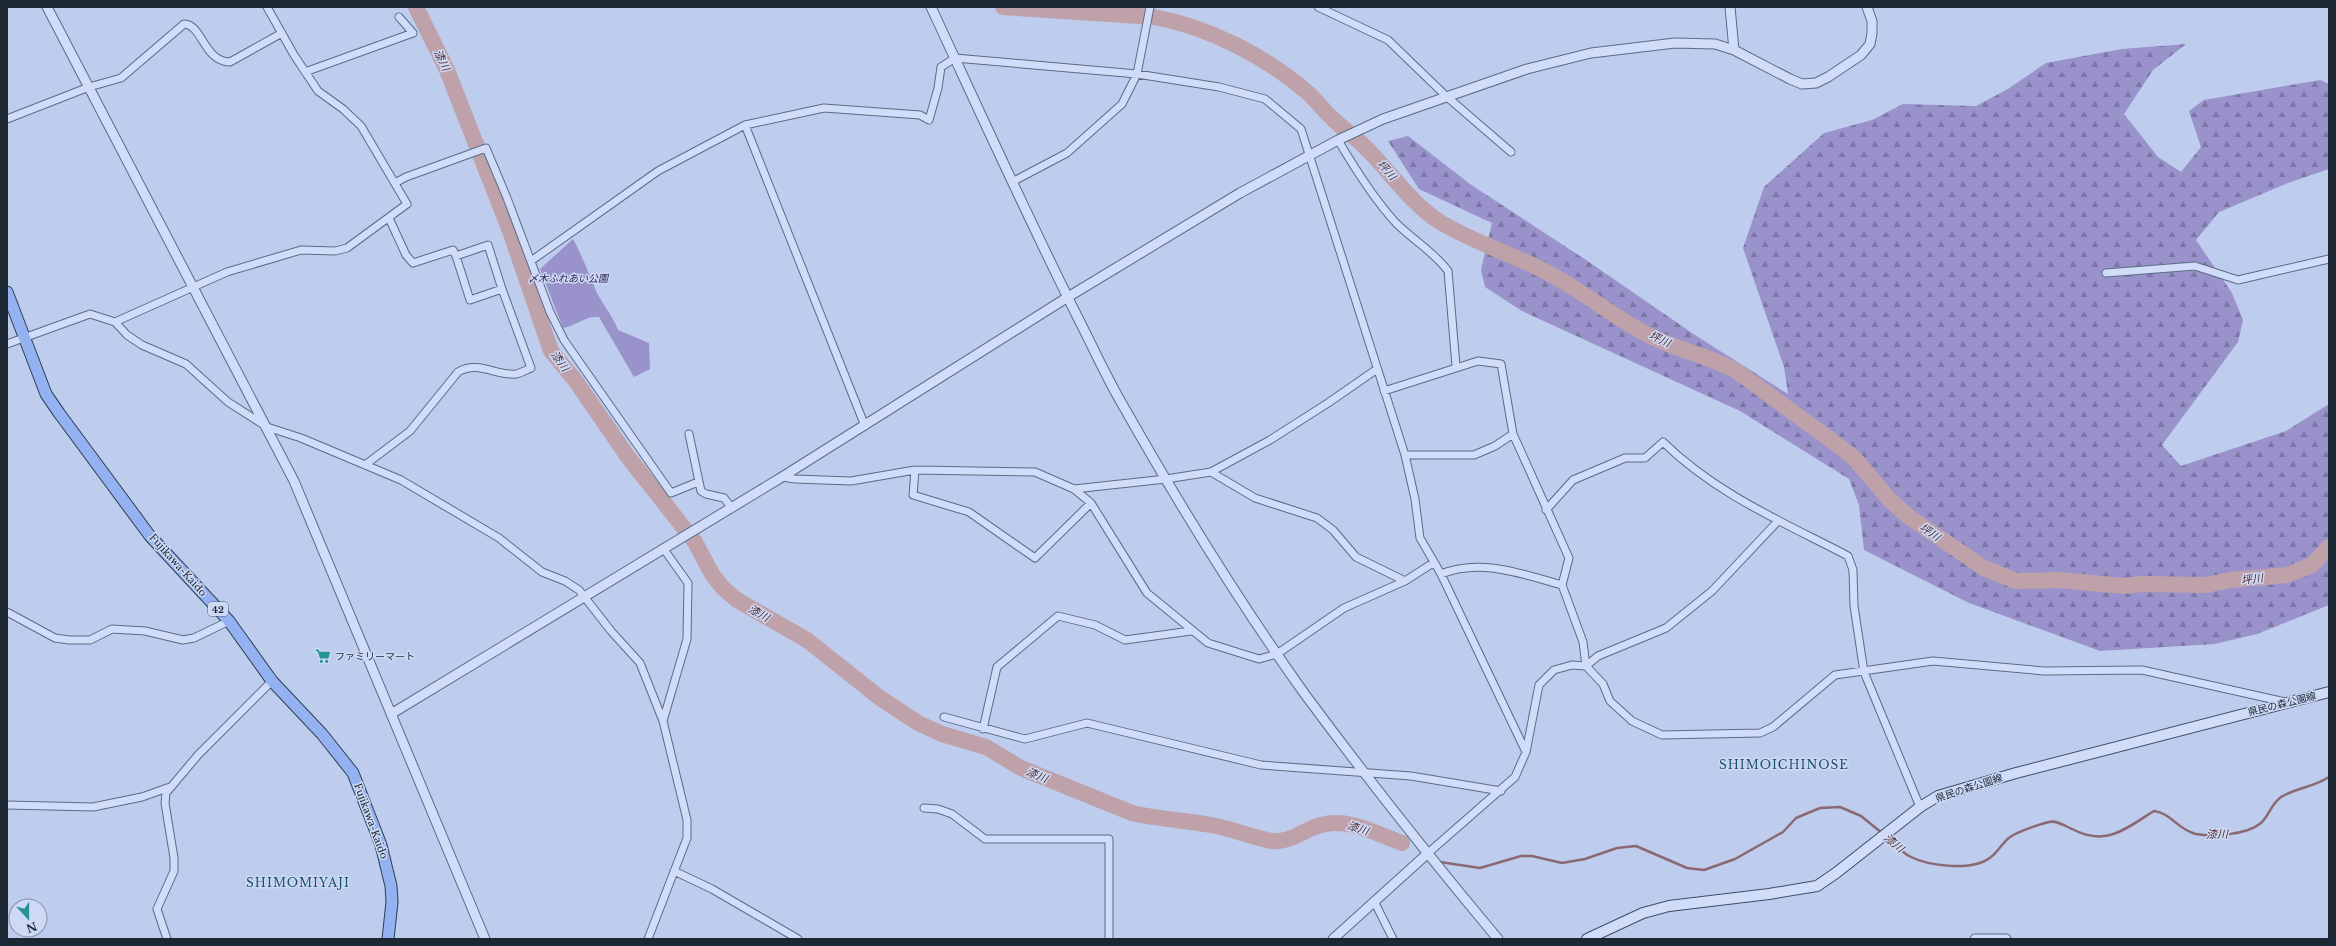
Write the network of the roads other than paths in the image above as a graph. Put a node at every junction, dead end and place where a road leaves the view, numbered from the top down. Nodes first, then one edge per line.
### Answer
1 (47, 7) edge
2 (267, 7) edge
3 (932, 7) edge
4 (1150, 7) edge
5 (1318, 7) edge
6 (1730, 7) edge
7 (1867, 7) edge
8 (399, 17) dead end
9 (282, 33) junction
10 (1734, 50) junction
11 (955, 58) junction
12 (305, 72) junction
13 (1137, 74) junction
14 (89, 87) junction
15 (1446, 96) junction
16 (7, 119) edge
17 (746, 124) junction
18 (1338, 140) junction
19 (1511, 152) dead end
20 (1309, 154) junction
21 (1012, 182) junction
22 (395, 183) junction
23 (389, 218) junction
24 (456, 256) junction
25 (2329, 259) edge
26 (531, 261) junction
27 (2106, 273) dead end
28 (194, 286) junction
29 (502, 289) junction
30 (7, 292) edge
31 (1068, 297) junction
32 (115, 322) junction
33 (24, 339) junction
34 (7, 344) edge
35 (1456, 366) junction
36 (1377, 369) junction
37 (1384, 391) junction
38 (865, 426) junction
39 (267, 427) junction
40 (689, 434) dead end
41 (1513, 434) junction
42 (1405, 455) junction
43 (366, 465) junction
44 (915, 470) junction
45 (1210, 472) junction
46 (782, 476) junction
47 (1166, 479) junction
48 (698, 482) junction
49 (1074, 489) junction
50 (1091, 503) junction
51 (731, 507) junction
52 (1546, 510) junction
53 (1778, 521) junction
54 (663, 548) junction
55 (1433, 563) junction
56 (1441, 574) junction
57 (1405, 581) junction
58 (1562, 585) junction
59 (585, 596) junction
60 (7, 612) edge
61 (229, 622) junction
62 (1191, 631) junction
63 (1277, 654) junction
64 (1586, 666) junction
65 (1864, 672) junction
66 (272, 681) junction
67 (2329, 692) edge
68 (2287, 703) junction
69 (391, 714) junction
70 (944, 717) dead end
71 (664, 721) junction
72 (983, 729) junction
73 (1526, 752) junction
74 (1363, 772) junction
75 (171, 787) junction
76 (1501, 791) junction
77 (7, 805) edge
78 (1920, 806) junction
79 (924, 808) dead end
80 (1427, 854) junction
81 (674, 871) junction
82 (1374, 902) junction
83 (167, 939) edge
84 (388, 939) edge
85 (485, 939) edge
86 (648, 939) edge
87 (798, 939) edge
88 (1109, 939) edge
89 (1333, 939) edge
90 (1393, 939) edge
91 (1498, 939) edge
92 (1587, 939) edge
93 (1975, 939) edge
94 (2006, 939) edge

1 - 14 street
2 - 9 street
3 - 11 street
4 - 13 street
5 - 15 street
6 - 10 street
7 - 10 street
8 - 12 street
9 - 12 street
9 - 14 street
10 - 15 street
11 - 13 street
11 - 17 street
11 - 21 street
12 - 22 street
13 - 20 street
13 - 21 street
14 - 16 street
14 - 28 street
15 - 18 street
15 - 19 street
17 - 26 street
17 - 38 street
18 - 20 street
18 - 35 street
20 - 31 street
20 - 36 street
21 - 31 street
22 - 23 street
22 - 26 street
23 - 24 street
23 - 28 street
24 - 29 street
24 - 29 street
25 - 27 street
26 - 48 street
28 - 32 street
28 - 39 street
29 - 43 street
30 - 33 main road, Fujikawa-Kaido / 42
31 - 38 street
31 - 47 street
32 - 33 street
32 - 39 street
33 - 34 street
33 - 61 main road, Fujikawa-Kaido / 42
35 - 37 street
35 - 41 street
36 - 37 street
36 - 45 street
37 - 42 street
38 - 46 street
39 - 43 street
39 - 69 street
40 - 48 street
41 - 42 street
41 - 52 street
42 - 55 street
43 - 59 street
44 - 46 street
44 - 49 street
44 - 50 street
45 - 47 street
45 - 57 street
46 - 51 street
47 - 49 street
47 - 63 street
48 - 51 street
49 - 50 street
50 - 62 street
51 - 54 street
52 - 53 street
52 - 58 street
53 - 64 street
53 - 65 street
54 - 59 street
54 - 71 street
55 - 56 street
55 - 57 street
56 - 58 street
56 - 73 street
57 - 63 street
58 - 64 street
59 - 69 street
59 - 71 street
60 - 61 street
61 - 66 main road, Fujikawa-Kaido / 42
62 - 63 street
62 - 72 street
63 - 74 street
64 - 65 street
64 - 73 street
65 - 68 street
65 - 78 street
66 - 75 street
66 - 84 main road, Fujikawa-Kaido / 42
67 - 68 main road, 県民の森公園線
68 - 78 main road, 県民の森公園線
69 - 85 street
70 - 72 street
71 - 81 street
72 - 74 street
73 - 76 street
74 - 76 street
74 - 80 street
75 - 77 street
75 - 83 street
76 - 80 street
78 - 92 main road, 県民の森公園線
79 - 88 street
80 - 82 street
80 - 91 street
81 - 86 street
81 - 87 street
82 - 89 street
82 - 90 street
93 - 94 street

